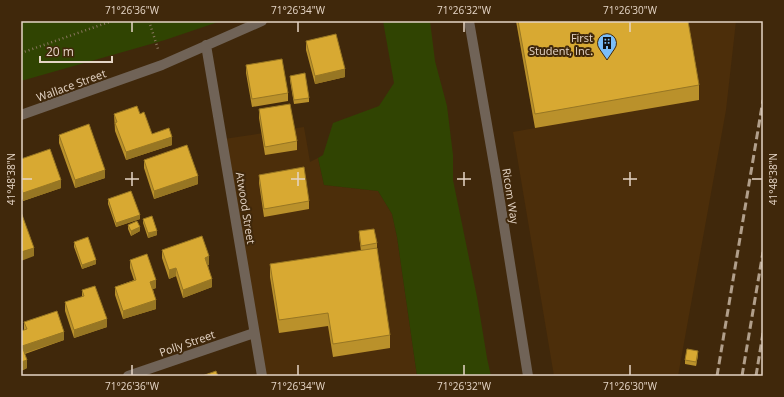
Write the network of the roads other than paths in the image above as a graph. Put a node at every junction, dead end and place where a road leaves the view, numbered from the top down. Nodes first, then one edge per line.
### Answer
1 (262, 21) edge
2 (469, 21) edge
3 (206, 45) junction
4 (21, 115) edge
5 (254, 333) junction
6 (128, 376) edge
7 (262, 376) edge
8 (528, 376) edge

1 - 3 street, Wallace Street
2 - 8 street, Ricom Way
3 - 4 street, Wallace Street
3 - 5 street, Atwood Street
5 - 6 street, Polly Street
5 - 7 street, Atwood Street

